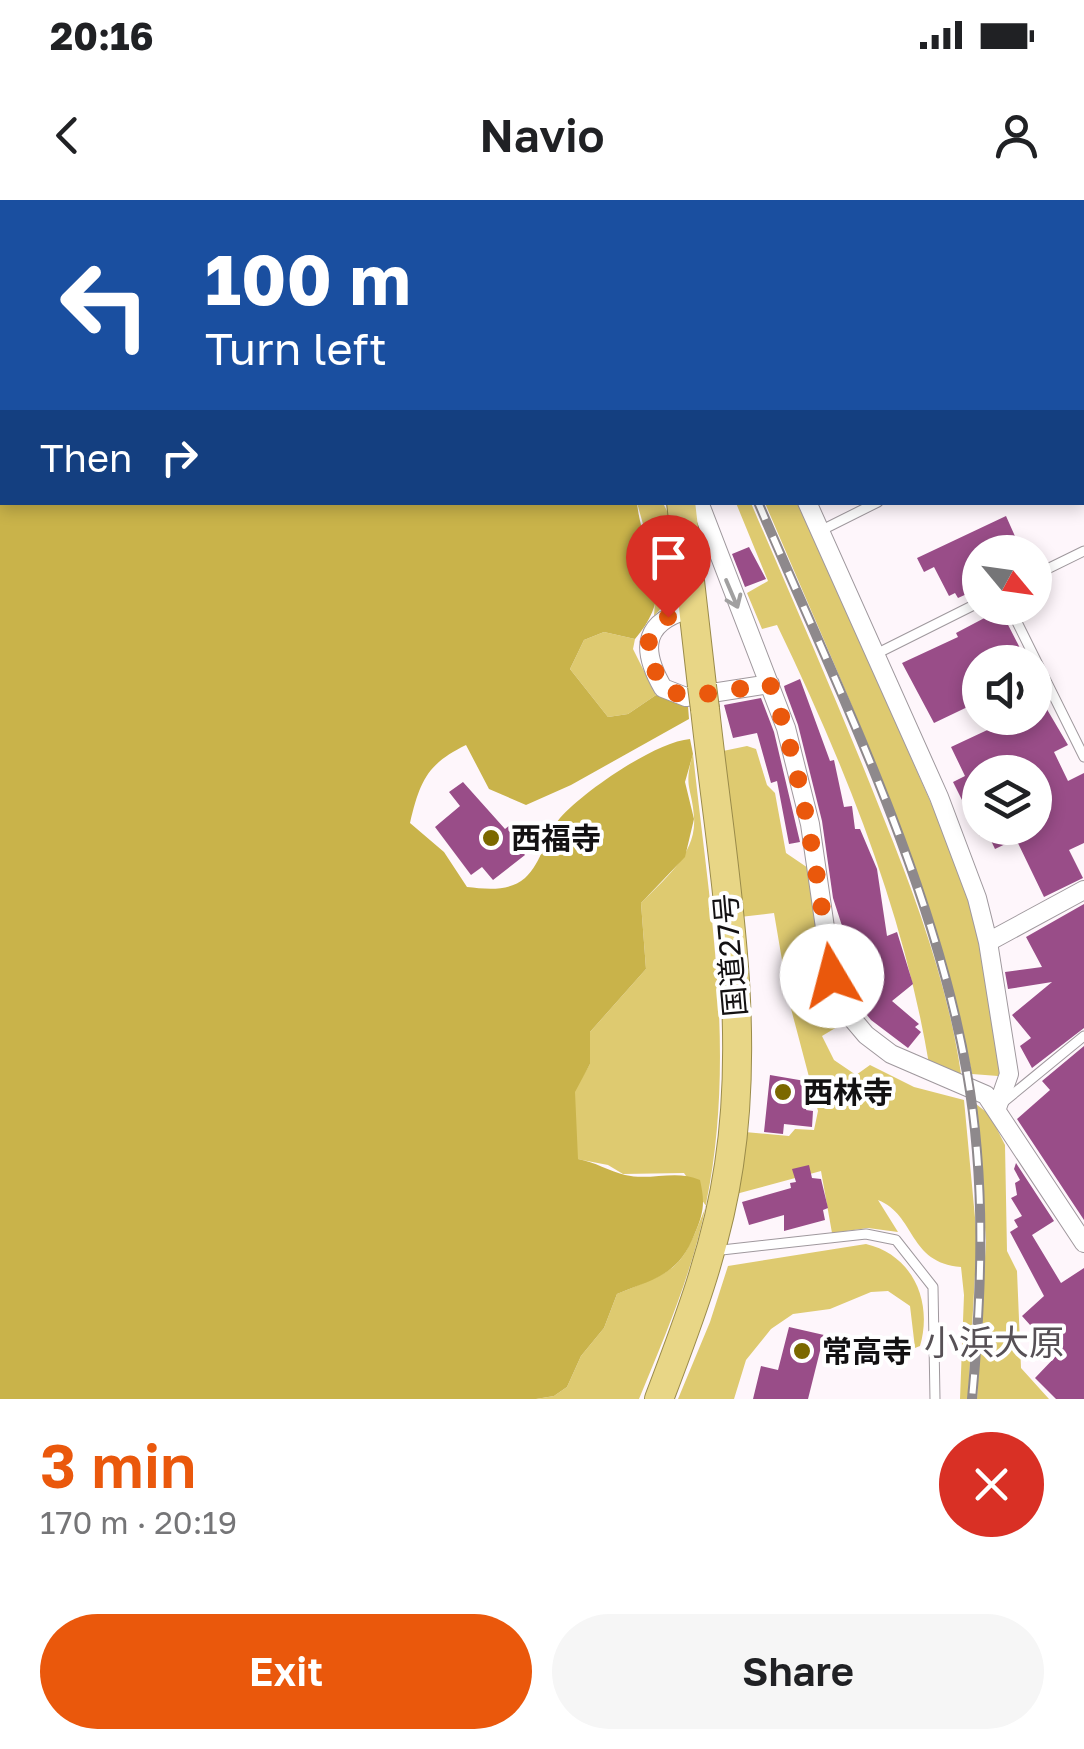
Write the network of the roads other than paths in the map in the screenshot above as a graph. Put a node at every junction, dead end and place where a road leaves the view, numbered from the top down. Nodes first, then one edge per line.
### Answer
1 (682, 505) edge
2 (701, 505) edge
3 (810, 505) edge
4 (872, 505) edge
5 (822, 530) junction
6 (1084, 551) edge
7 (1052, 567) edge
8 (694, 608) junction
9 (962, 611) edge
10 (1018, 625) edge
11 (876, 654) junction
12 (770, 684) junction
13 (1084, 757) edge
14 (1084, 890) edge
15 (988, 942) junction
16 (1084, 1036) edge
17 (997, 1108) junction
18 (1084, 1243) edge
19 (711, 1252) junction
20 (659, 1399) edge
21 (936, 1399) edge

1 - 8 highway, 国道27号
2 -> 12 street
3 - 5 street
4 - 5 lane
5 - 11 street
6 - 7 lane
8 - 12 street
8 - 19 highway, 国道27号
9 - 11 lane
10 - 13 lane
11 - 15 street
12 - 17 street
14 - 15 street
15 - 17 street
16 - 17 lane
17 - 18 street
19 - 20 highway, 国道27号
19 - 21 lane

